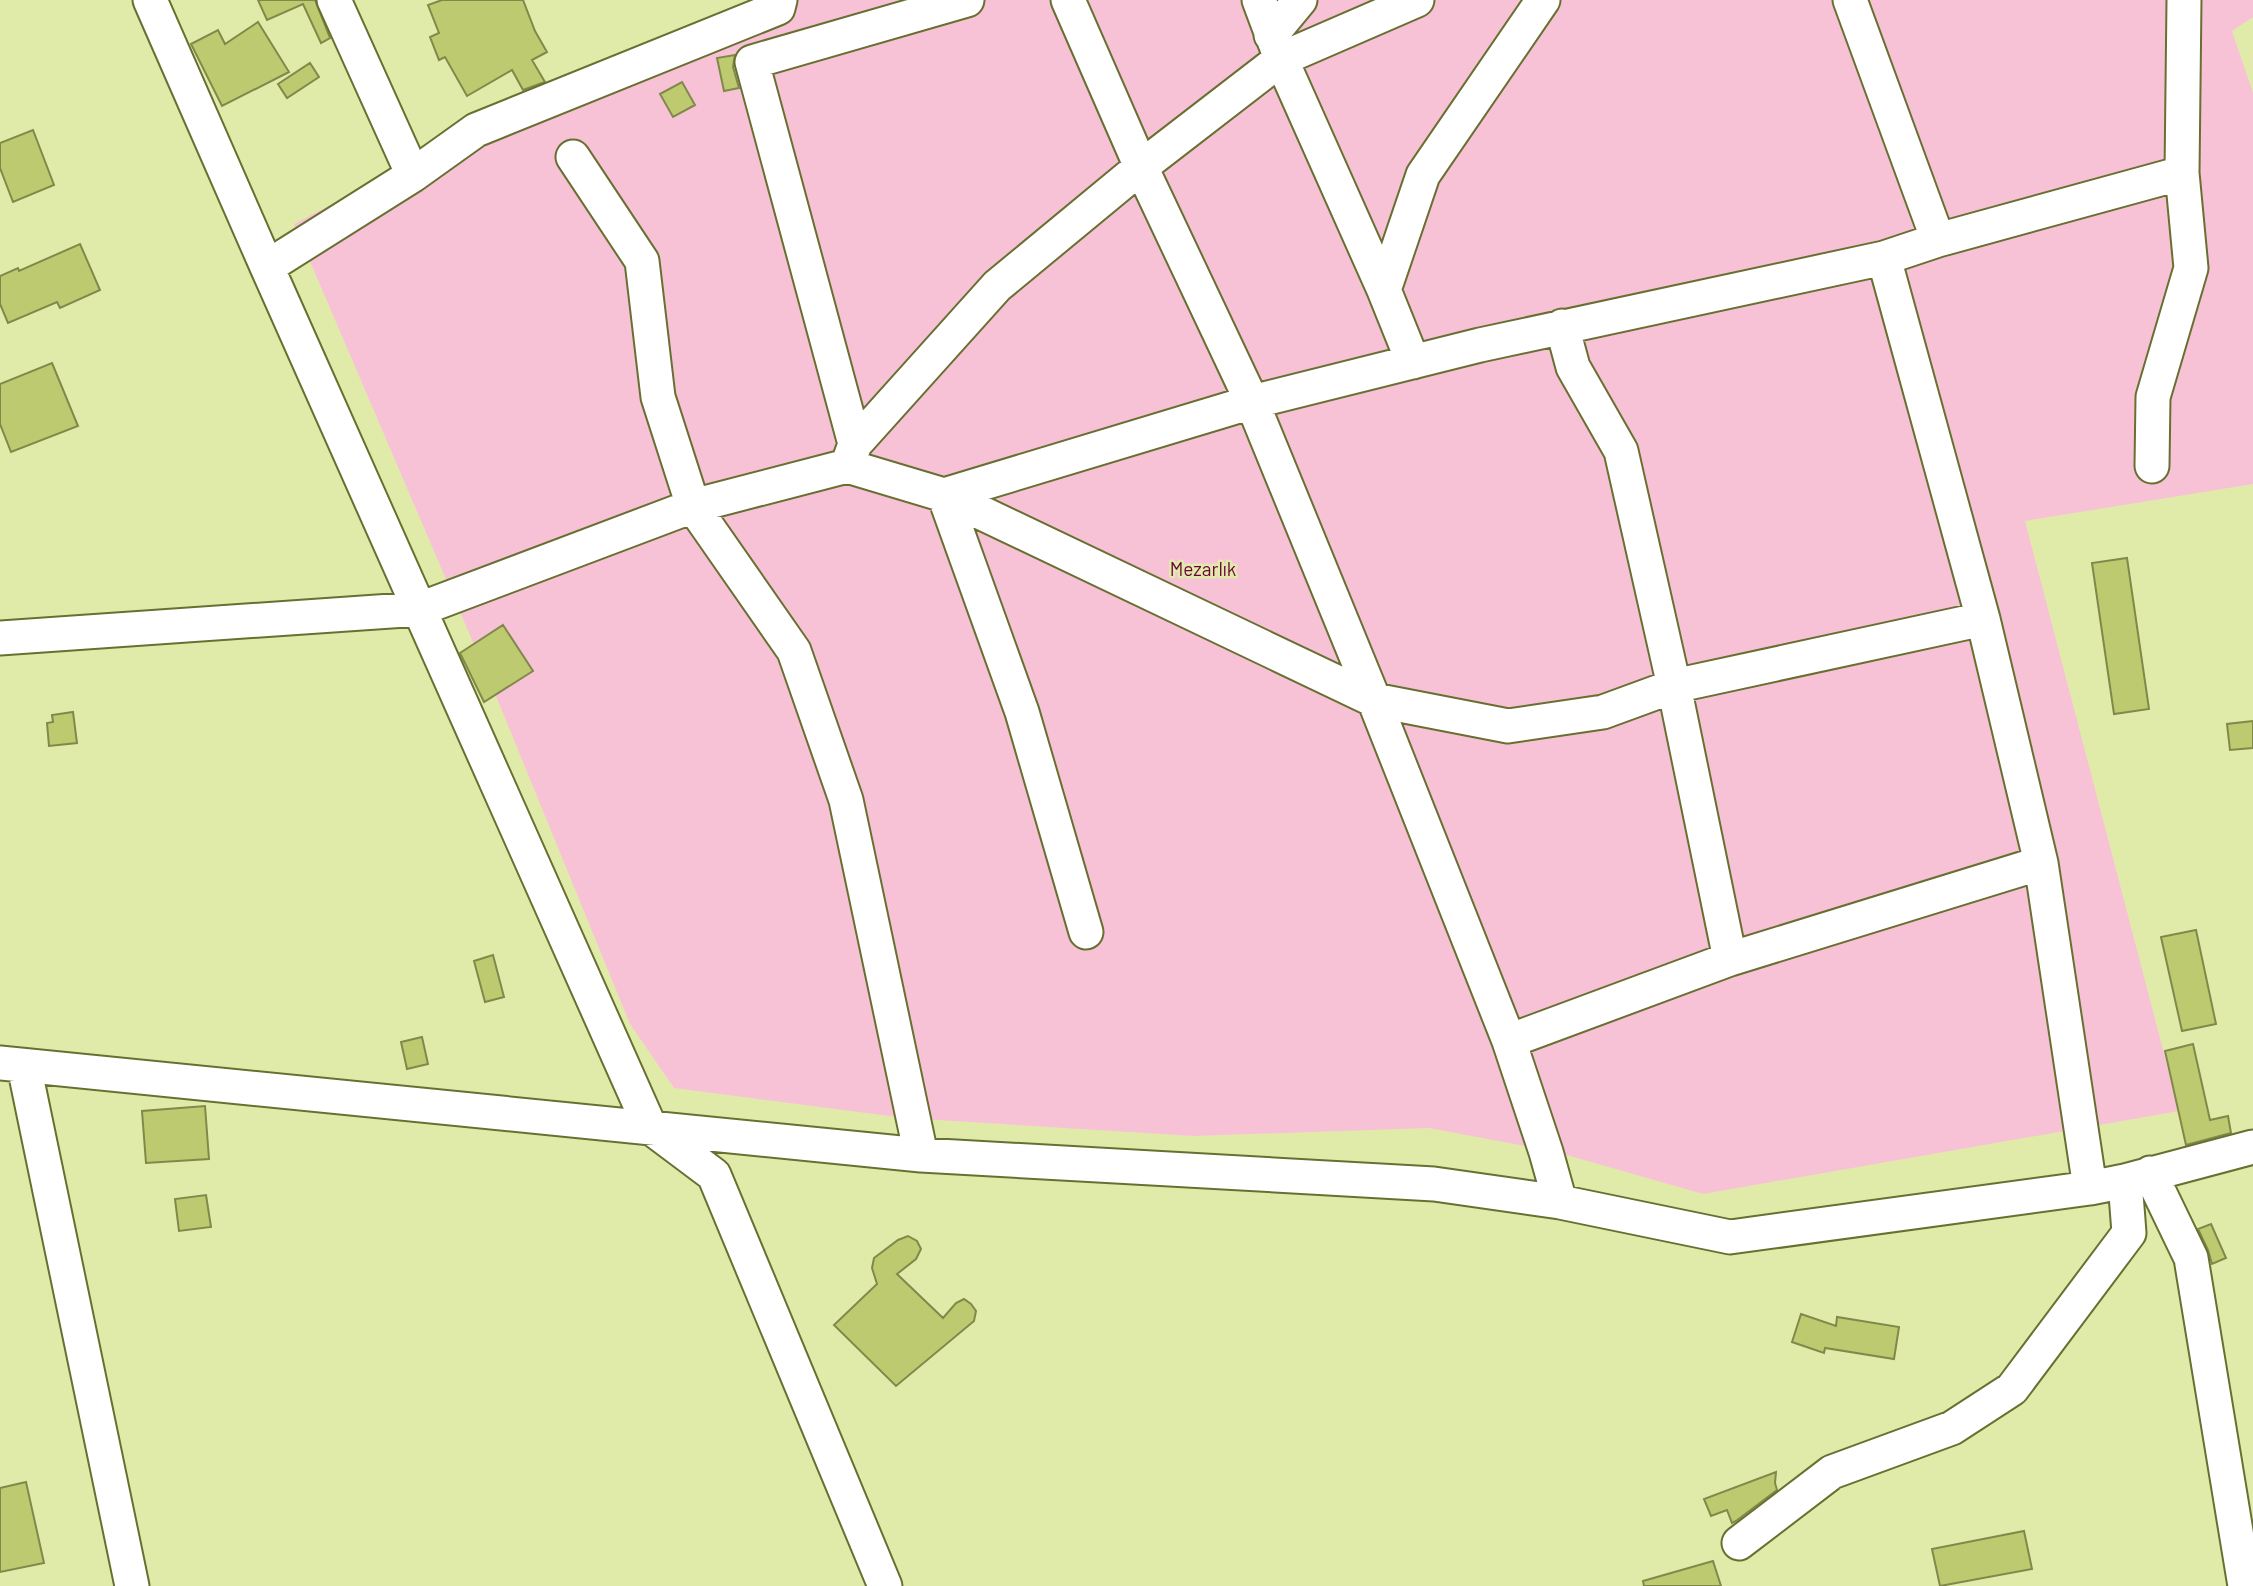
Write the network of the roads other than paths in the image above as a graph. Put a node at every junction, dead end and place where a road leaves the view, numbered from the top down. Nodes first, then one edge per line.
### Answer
1 (150, 0) edge
2 (334, 0) edge
3 (780, 0) edge
4 (967, 0) edge
5 (1068, 0) edge
6 (1259, 0) edge
7 (1300, 0) edge
8 (1417, 0) edge
9 (1543, 0) edge
10 (1850, 0) edge
11 (2184, 0) edge
12 (1276, 47) junction
13 (573, 157) dead end
14 (1141, 167) junction
15 (2182, 173) junction
16 (413, 175) junction
17 (1938, 240) junction
18 (1884, 258) junction
19 (267, 267) junction
20 (1384, 290) junction
21 (1562, 326) junction
22 (1413, 362) junction
23 (1252, 402) junction
24 (851, 455) junction
25 (2152, 466) dead end
26 (944, 495) junction
27 (693, 506) junction
28 (420, 609) junction
29 (1983, 619) junction
30 (0, 638) edge
31 (1674, 686) junction
32 (1374, 700) junction
33 (2042, 863) junction
34 (1086, 932) dead end
35 (1730, 959) junction
36 (1509, 1041) junction
37 (12, 1064) edge
38 (650, 1127) junction
39 (2253, 1147) edge
40 (921, 1155) junction
41 (2137, 1177) junction
42 (2090, 1188) junction
43 (1560, 1202) junction
44 (1739, 1544) dead end
45 (132, 1586) edge
46 (885, 1586) edge
47 (2245, 1586) edge

1 - 19 street
2 - 16 street
3 - 16 street
4 - 24 street
5 - 14 street
6 - 12 street
7 - 12 street
8 - 12 street
9 - 20 street
10 - 17 street
11 - 15 street
12 - 14 street
12 - 20 street
13 - 27 street
14 - 23 street
14 - 24 street
15 - 17 street
15 - 25 street
16 - 19 street
17 - 18 street
18 - 21 street
18 - 29 street
19 - 28 street
20 - 22 street
21 - 22 street
21 - 31 street
22 - 23 street
23 - 26 street
23 - 32 street
24 - 26 street
24 - 27 street
26 - 32 street
26 - 34 street
27 - 28 street
27 - 40 street
28 - 30 street
28 - 38 street
29 - 31 street
29 - 33 street
31 - 32 street
31 - 35 street
32 - 36 street
33 - 35 street
33 - 42 street
35 - 36 street
36 - 43 street
37 - 38 street
37 - 45 street
38 - 40 street
38 - 46 street
39 - 41 street
40 - 43 street
41 - 42 street
41 - 44 street
41 - 47 street
42 - 43 street

